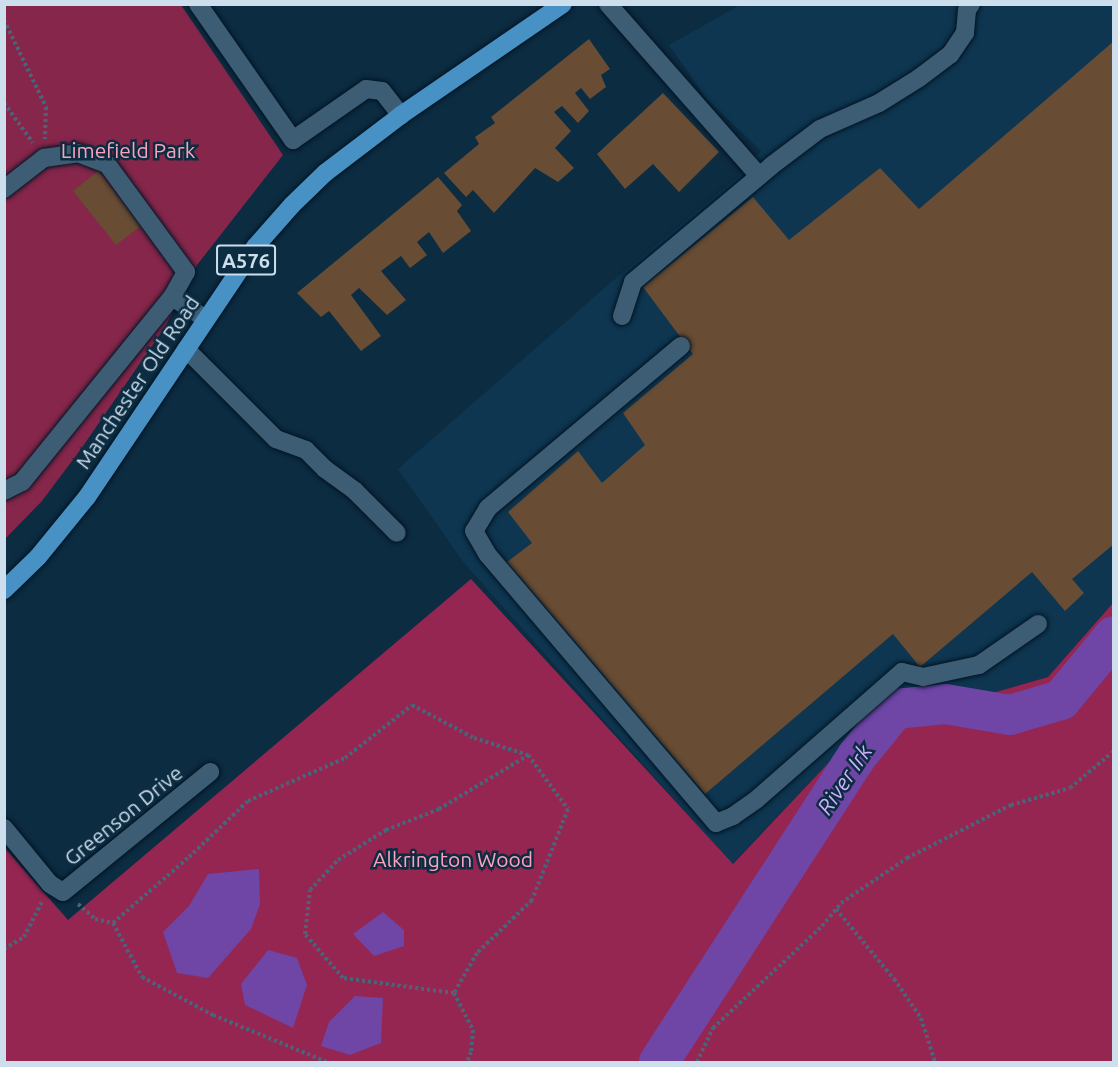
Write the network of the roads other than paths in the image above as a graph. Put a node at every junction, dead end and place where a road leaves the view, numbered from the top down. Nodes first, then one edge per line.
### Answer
1 (198, 4) edge
2 (563, 4) edge
3 (608, 4) edge
4 (968, 6) edge
5 (401, 115) junction
6 (754, 170) junction
7 (4, 189) edge
8 (172, 297) junction
9 (622, 316) dead end
10 (206, 319) junction
11 (681, 346) dead end
12 (186, 349) junction
13 (4, 491) edge
14 (397, 533) dead end
15 (4, 590) edge
16 (1038, 624) dead end
17 (210, 772) dead end
18 (4, 828) edge

1 - 5 street
2 - 5 main road, Manchester Old Road / A576
3 - 6 street
4 - 6 street
5 - 10 main road, Manchester Old Road / A576
6 - 9 street
7 - 8 street
8 - 10 street
8 - 13 street
10 - 12 main road, Manchester Old Road / A576
11 - 16 street
12 - 14 street
12 - 15 main road, Manchester Old Road / A576
17 - 18 street, Greenson Drive

